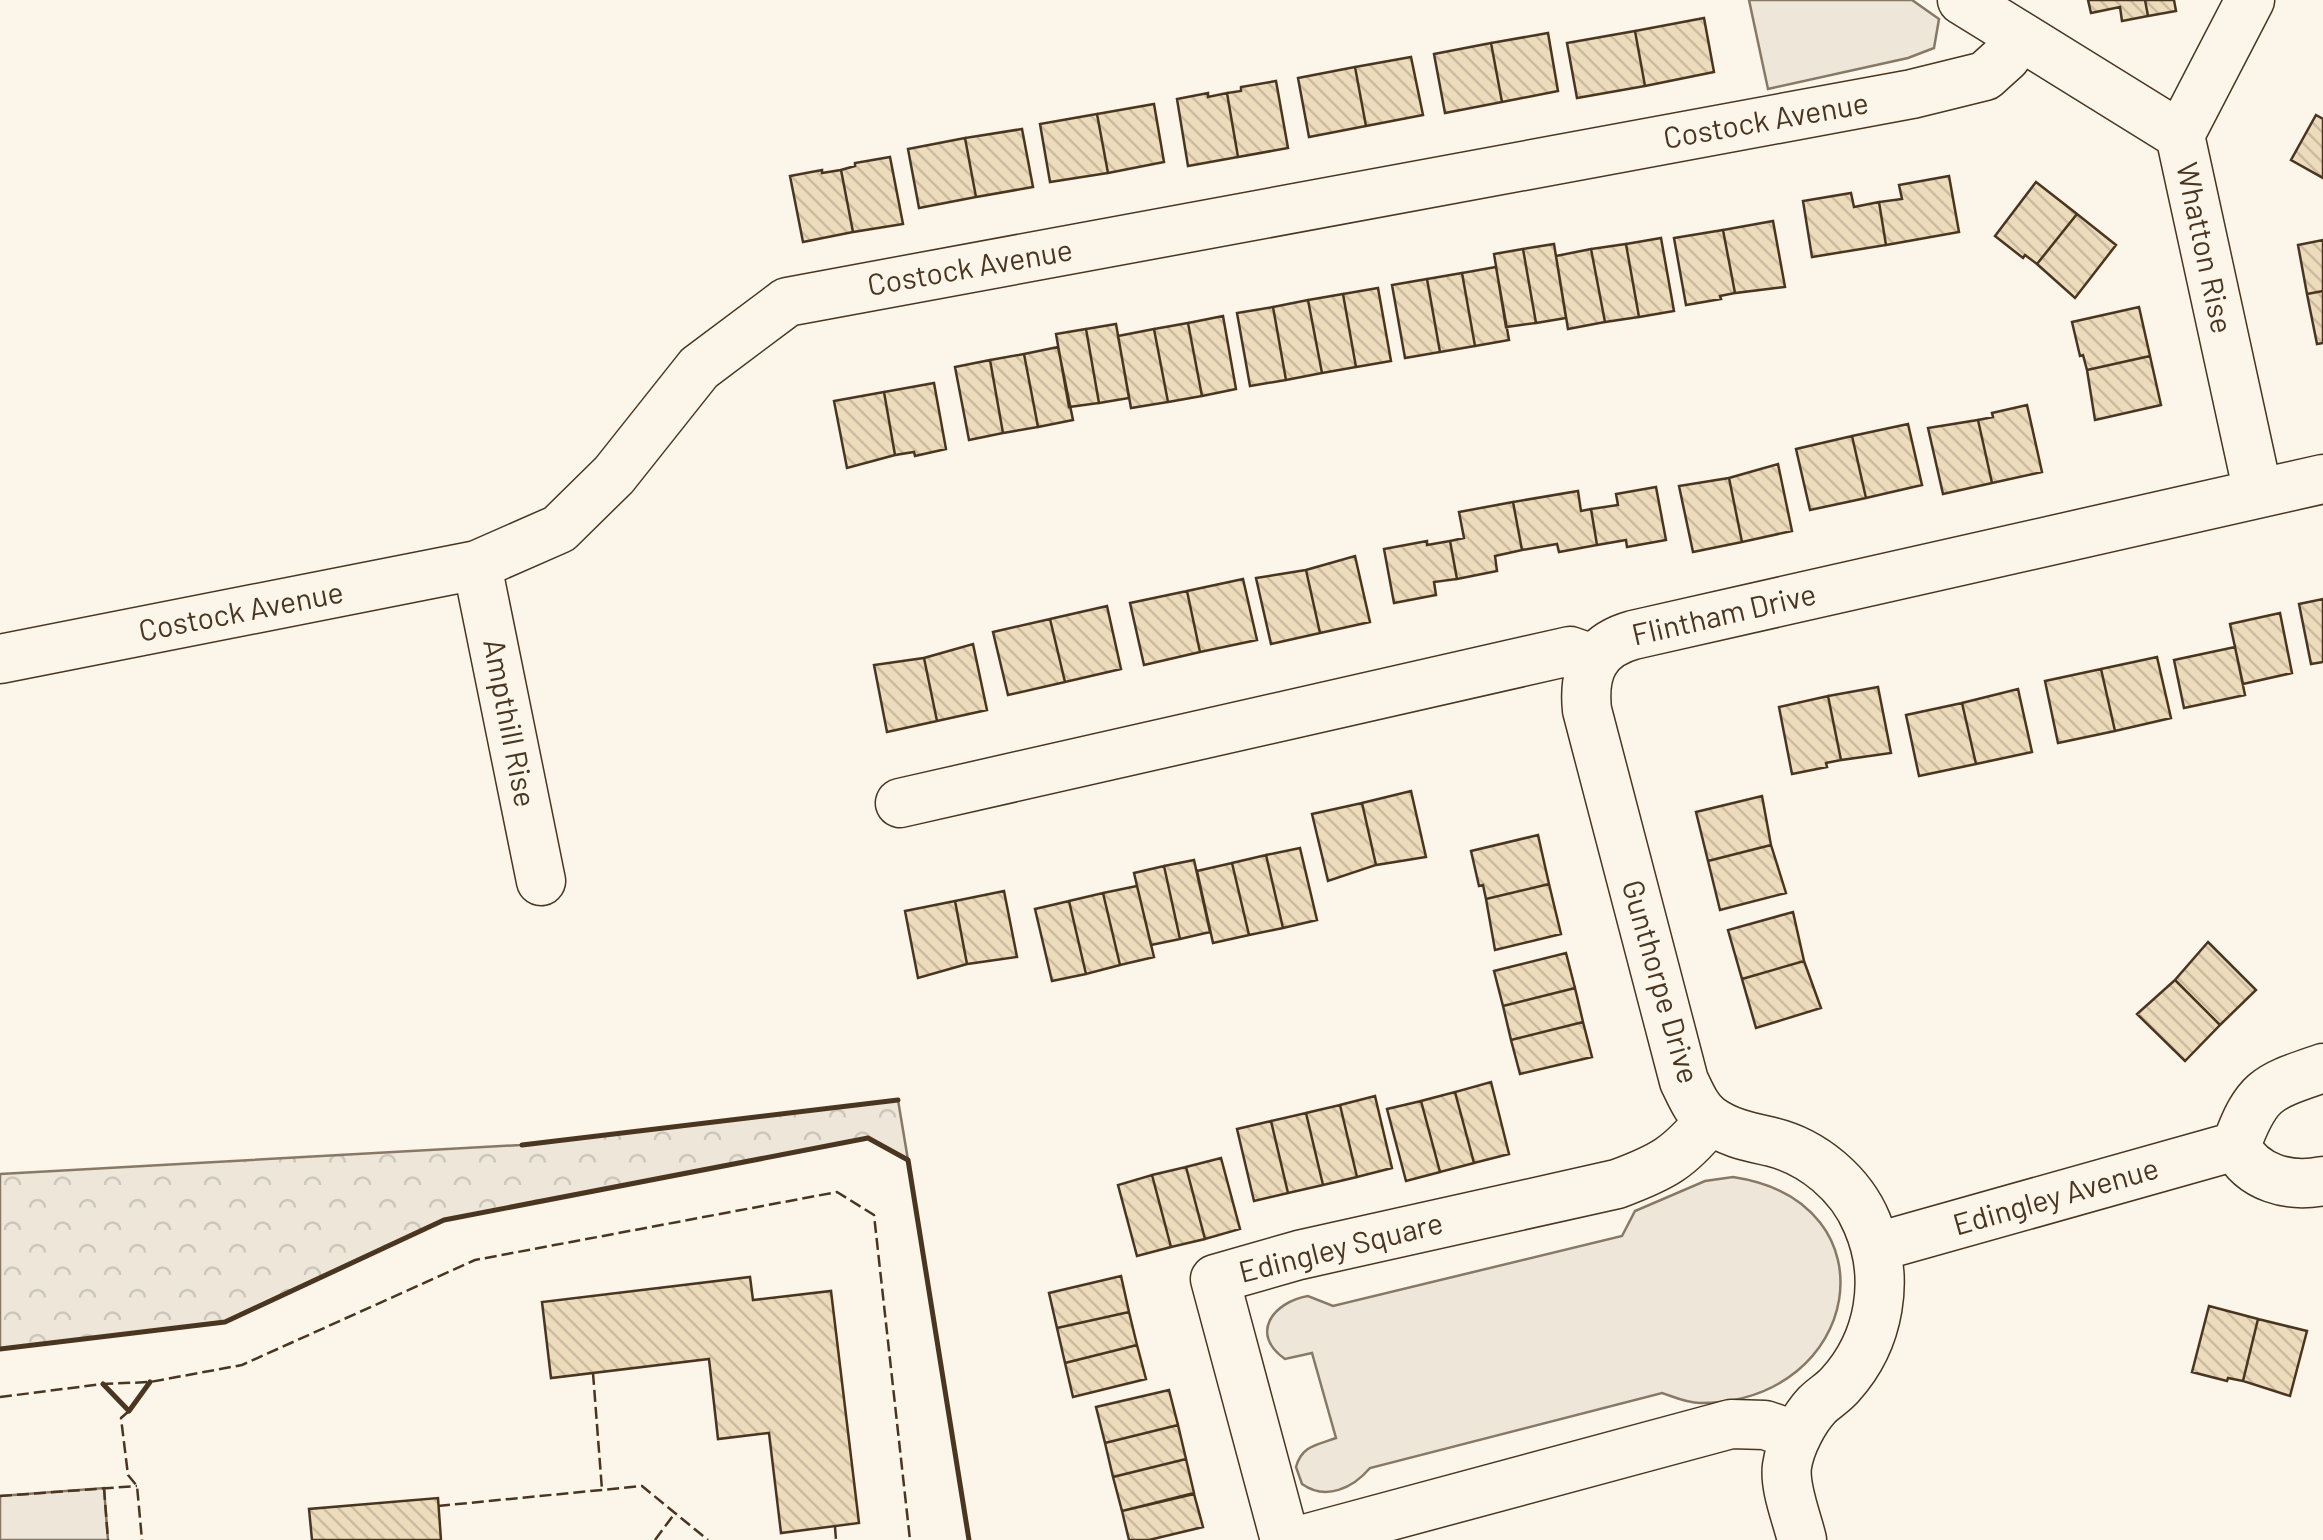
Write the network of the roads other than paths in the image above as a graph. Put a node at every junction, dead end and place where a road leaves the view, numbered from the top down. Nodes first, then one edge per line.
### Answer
1 (1962, 0) edge
2 (2250, 0) edge
3 (2019, 37) junction
4 (2180, 135) junction
5 (2323, 479) edge
6 (2258, 493) junction
7 (477, 564) junction
8 (0, 660) edge
9 (1593, 660) junction
10 (900, 803) dead end
11 (541, 881) dead end
12 (2323, 1068) edge
13 (1710, 1120) junction
14 (2236, 1146) junction
15 (2323, 1181) edge
16 (1877, 1248) junction
17 (1796, 1436) junction
18 (1285, 1540) edge
19 (1301, 1540) edge
20 (1802, 1540) edge

1 - 3 street, Whatton Rise
2 - 4 street
3 - 4 street, Whatton Rise
3 - 7 street, Costock Avenue
4 - 6 street, Whatton Rise
5 - 6 street, Flintham Drive
6 - 9 street, Flintham Drive
7 - 8 street, Costock Avenue
7 - 11 street, Ampthill Rise
9 - 10 street, Flintham Drive
9 - 13 street, Gunthorpe Drive
12 - 14 street
13 - 16 street, Gunthorpe Drive
13 - 18 street, Edingley Square
14 - 15 street
14 - 16 street, Edingley Avenue
16 - 17 street, Gunthorpe Drive
17 - 19 street
17 - 20 street, Gunthorpe Drive

